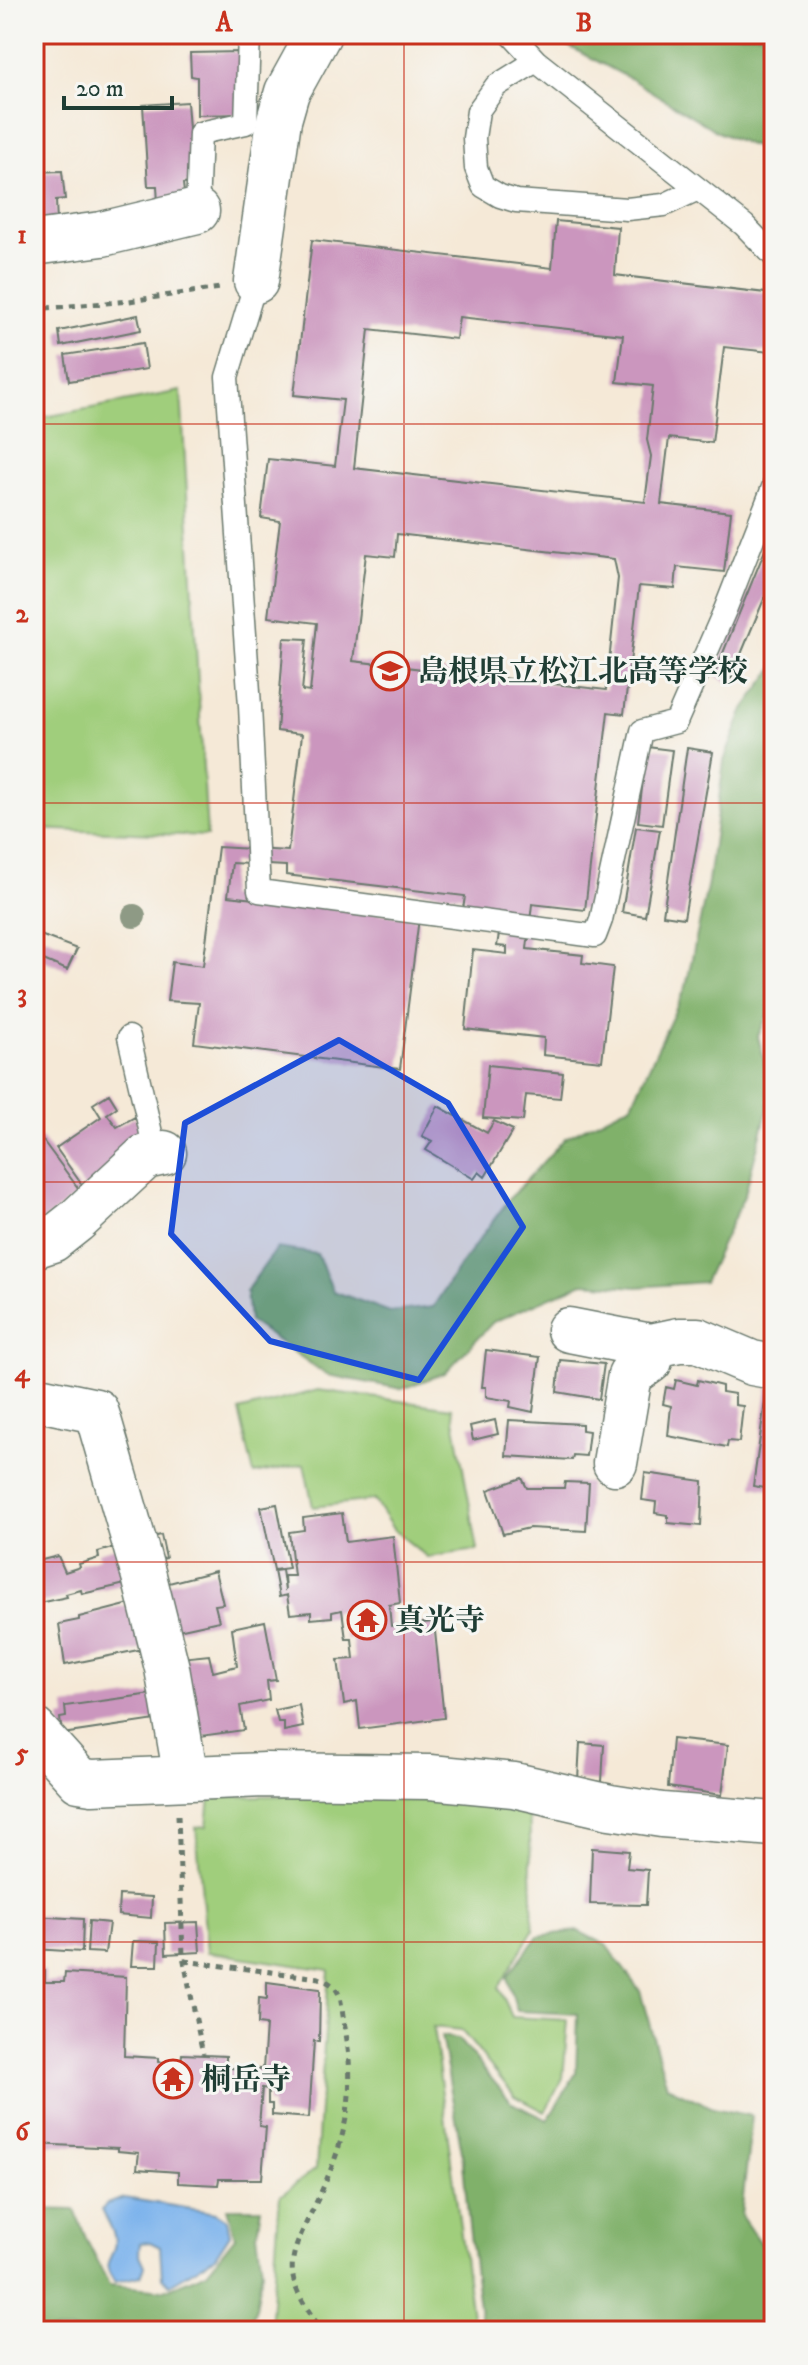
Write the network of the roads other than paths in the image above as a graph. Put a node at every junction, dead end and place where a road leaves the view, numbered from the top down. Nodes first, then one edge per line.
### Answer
1 (249, 34) edge
2 (319, 34) edge
3 (511, 34) edge
4 (536, 61) junction
5 (698, 189) junction
6 (197, 211) joint
7 (34, 243) edge
8 (774, 256) edge
9 (256, 281) joint
10 (774, 485) edge
11 (129, 1037) dead end
12 (160, 1154) joint
13 (34, 1246) edge
14 (569, 1330) dead end
15 (650, 1353) junction
16 (774, 1367) edge
17 (34, 1398) edge
18 (648, 1429) dead end
19 (615, 1463) dead end
20 (34, 1730) edge
21 (184, 1778) junction
22 (774, 1824) edge

1 - 6 lane
2 - 9 street
3 - 4 lane
4 - 5 lane
4 - 5 lane
5 - 8 lane
6 - 7 street
9 - 10 lane
11 - 12 lane
12 - 13 street
14 - 15 street
15 - 16 street
15 - 18 street
15 - 19 street
17 - 21 street
20 - 21 street
21 - 22 street

